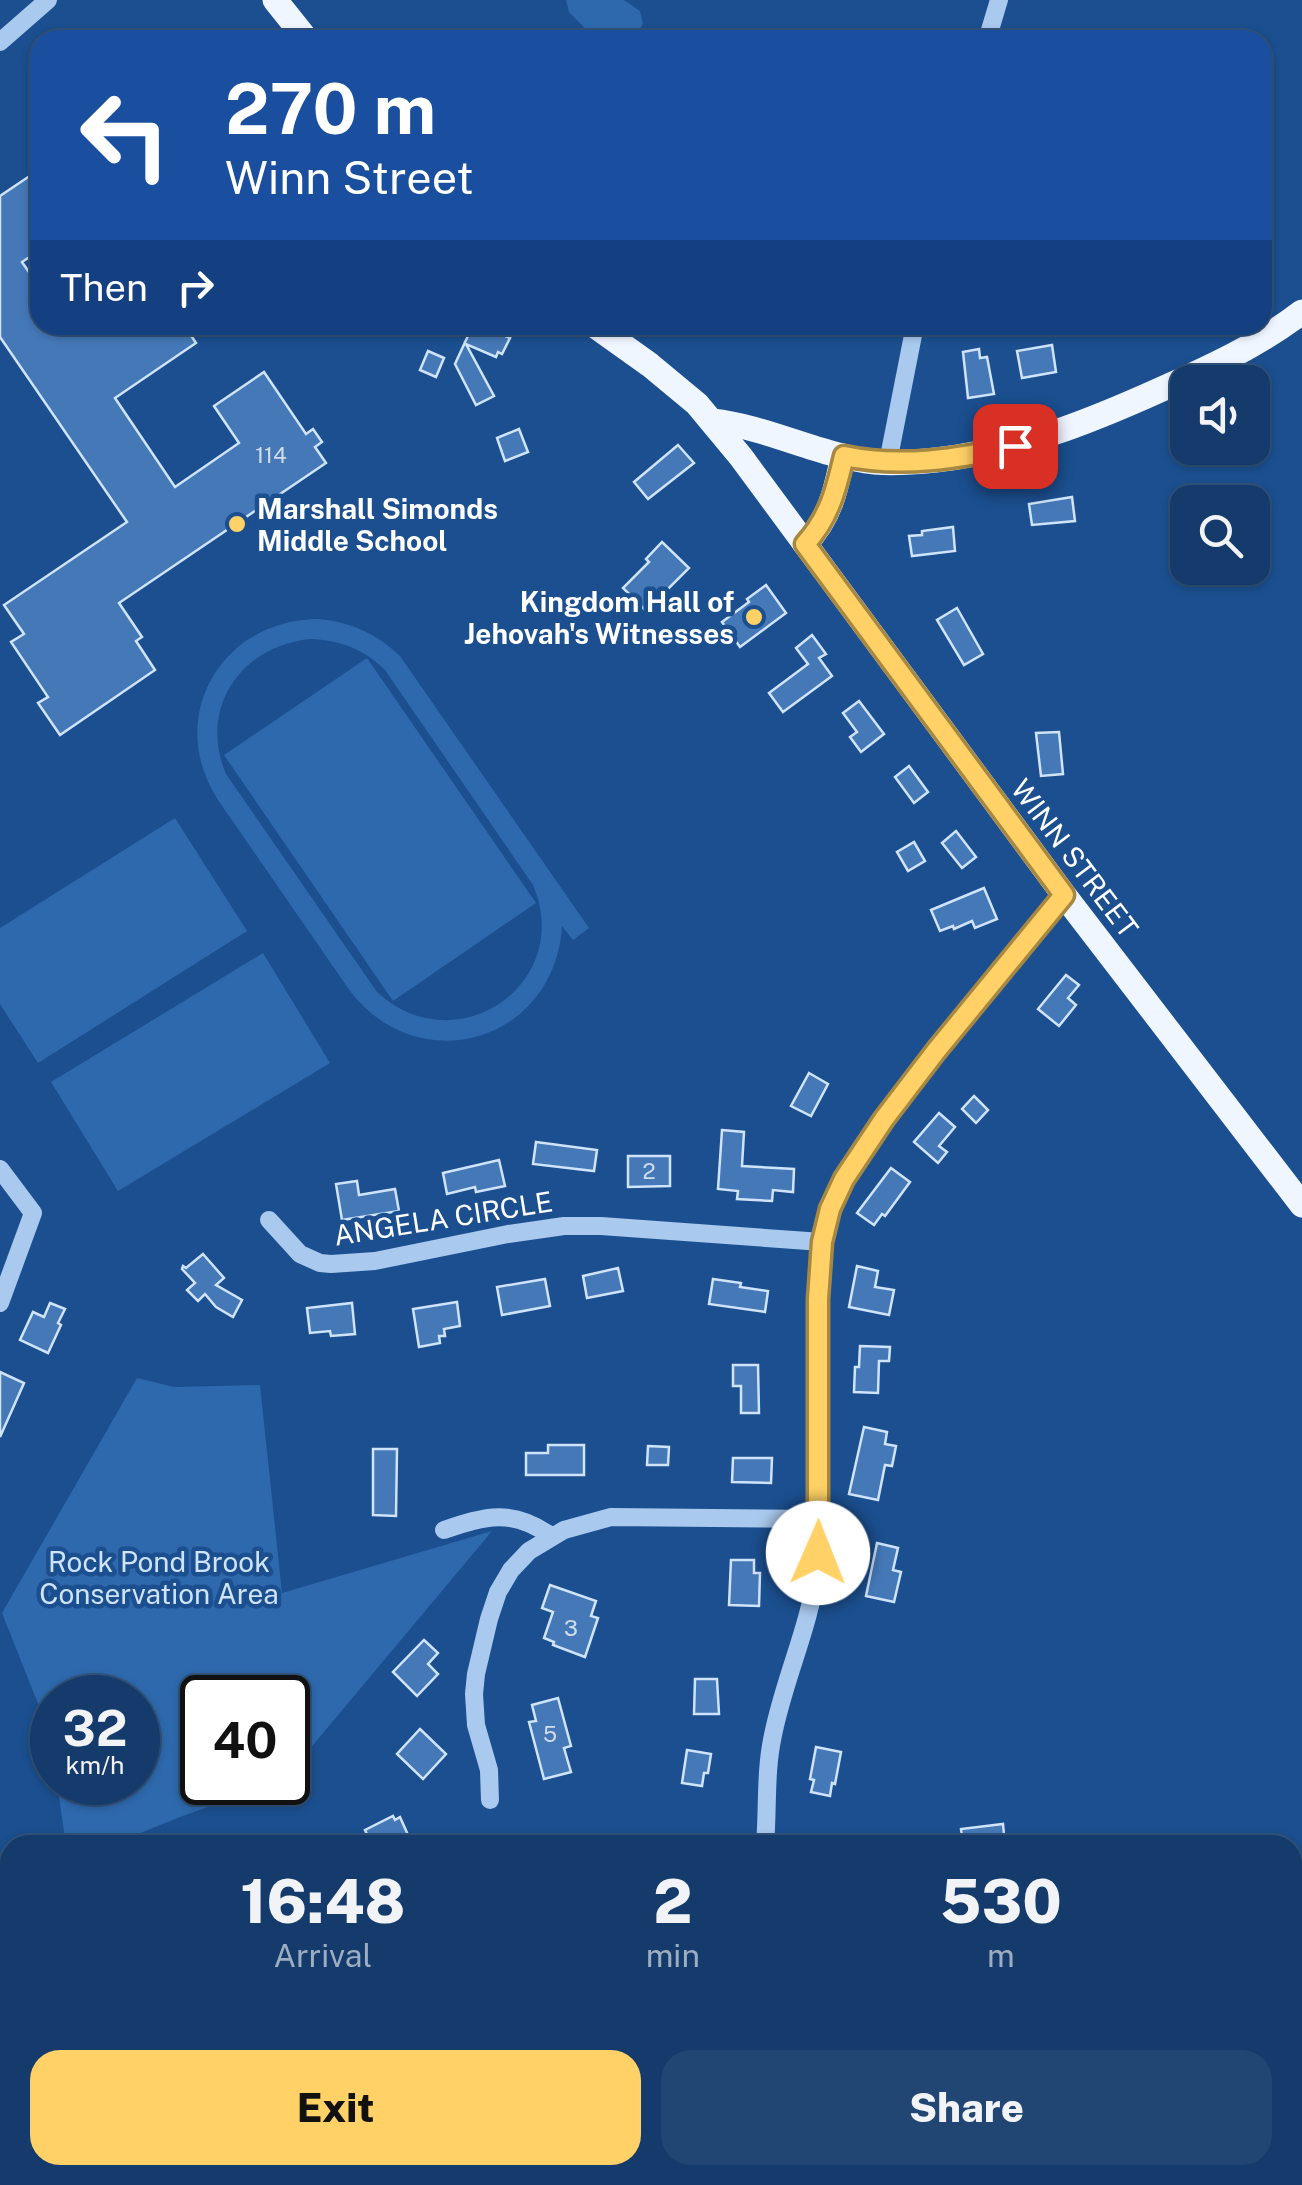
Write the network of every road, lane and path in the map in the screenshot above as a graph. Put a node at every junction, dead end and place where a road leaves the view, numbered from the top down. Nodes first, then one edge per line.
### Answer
1 (48, 0) edge
2 (275, 0) edge
3 (1000, 0) edge
4 (299, 30) edge
5 (990, 30) edge
6 (0, 42) edge
7 (1302, 312) edge
8 (607, 335) edge
9 (913, 335) edge
10 (712, 421) junction
11 (844, 456) junction
12 (888, 462) junction
13 (805, 544) junction
14 (1064, 895) junction
15 (0, 1169) edge
16 (1302, 1205) edge
17 (269, 1220) dead end
18 (822, 1242) junction
19 (0, 1302) edge
20 (819, 1520) junction
21 (444, 1530) dead end
22 (551, 1536) junction
23 (490, 1800) dead end
24 (765, 1835) edge

1 - 6 street
2 - 4 main road
3 - 5 street
7 - 12 main road
8 - 10 main road, WINN STREET
9 - 12 street
10 - 11 main road
10 - 13 main road, WINN STREET
11 - 12 main road
11 - 13 main road
13 - 14 main road, WINN STREET
14 - 16 main road, WINN STREET
14 - 18 street
15 - 19 street
17 - 18 street, ANGELA CIRCLE
18 - 20 street
20 - 22 street
20 - 24 street
21 - 22 street
22 - 23 street

